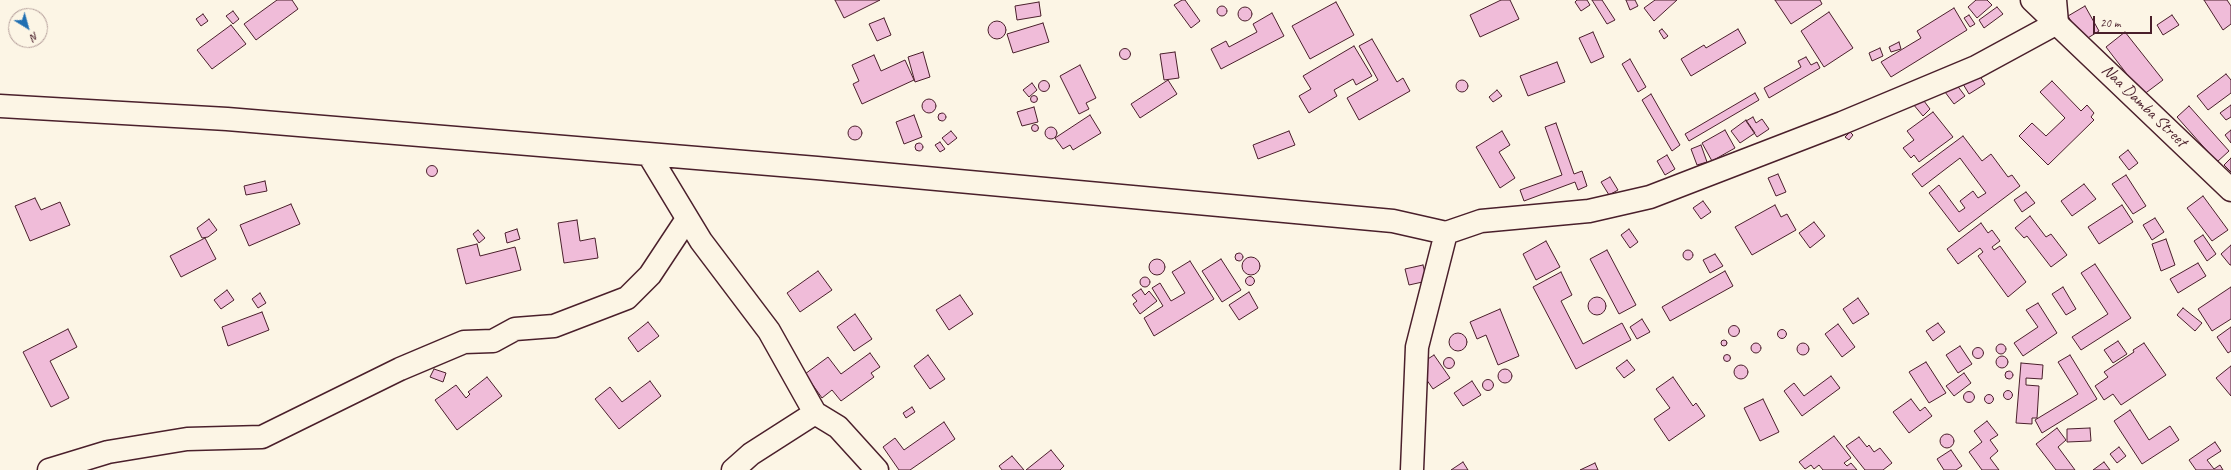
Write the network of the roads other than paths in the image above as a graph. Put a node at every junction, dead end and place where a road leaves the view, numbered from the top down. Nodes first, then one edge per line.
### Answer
1 (2032, 0) edge
2 (2055, 0) edge
3 (2057, 22) junction
4 (0, 106) edge
5 (649, 155) junction
6 (2231, 190) edge
7 (687, 219) junction
8 (1446, 232) junction
9 (815, 413) junction
10 (49, 470) edge
11 (733, 470) edge
12 (877, 470) edge
13 (1412, 470) edge

1 - 3 street, Naa Damba Street
2 - 3 street
3 - 6 street, Naa Damba Street
3 - 8 street
4 - 5 street
5 - 7 street
5 - 8 street
7 - 9 street
7 - 10 street
8 - 13 street
9 - 11 street
9 - 12 street

